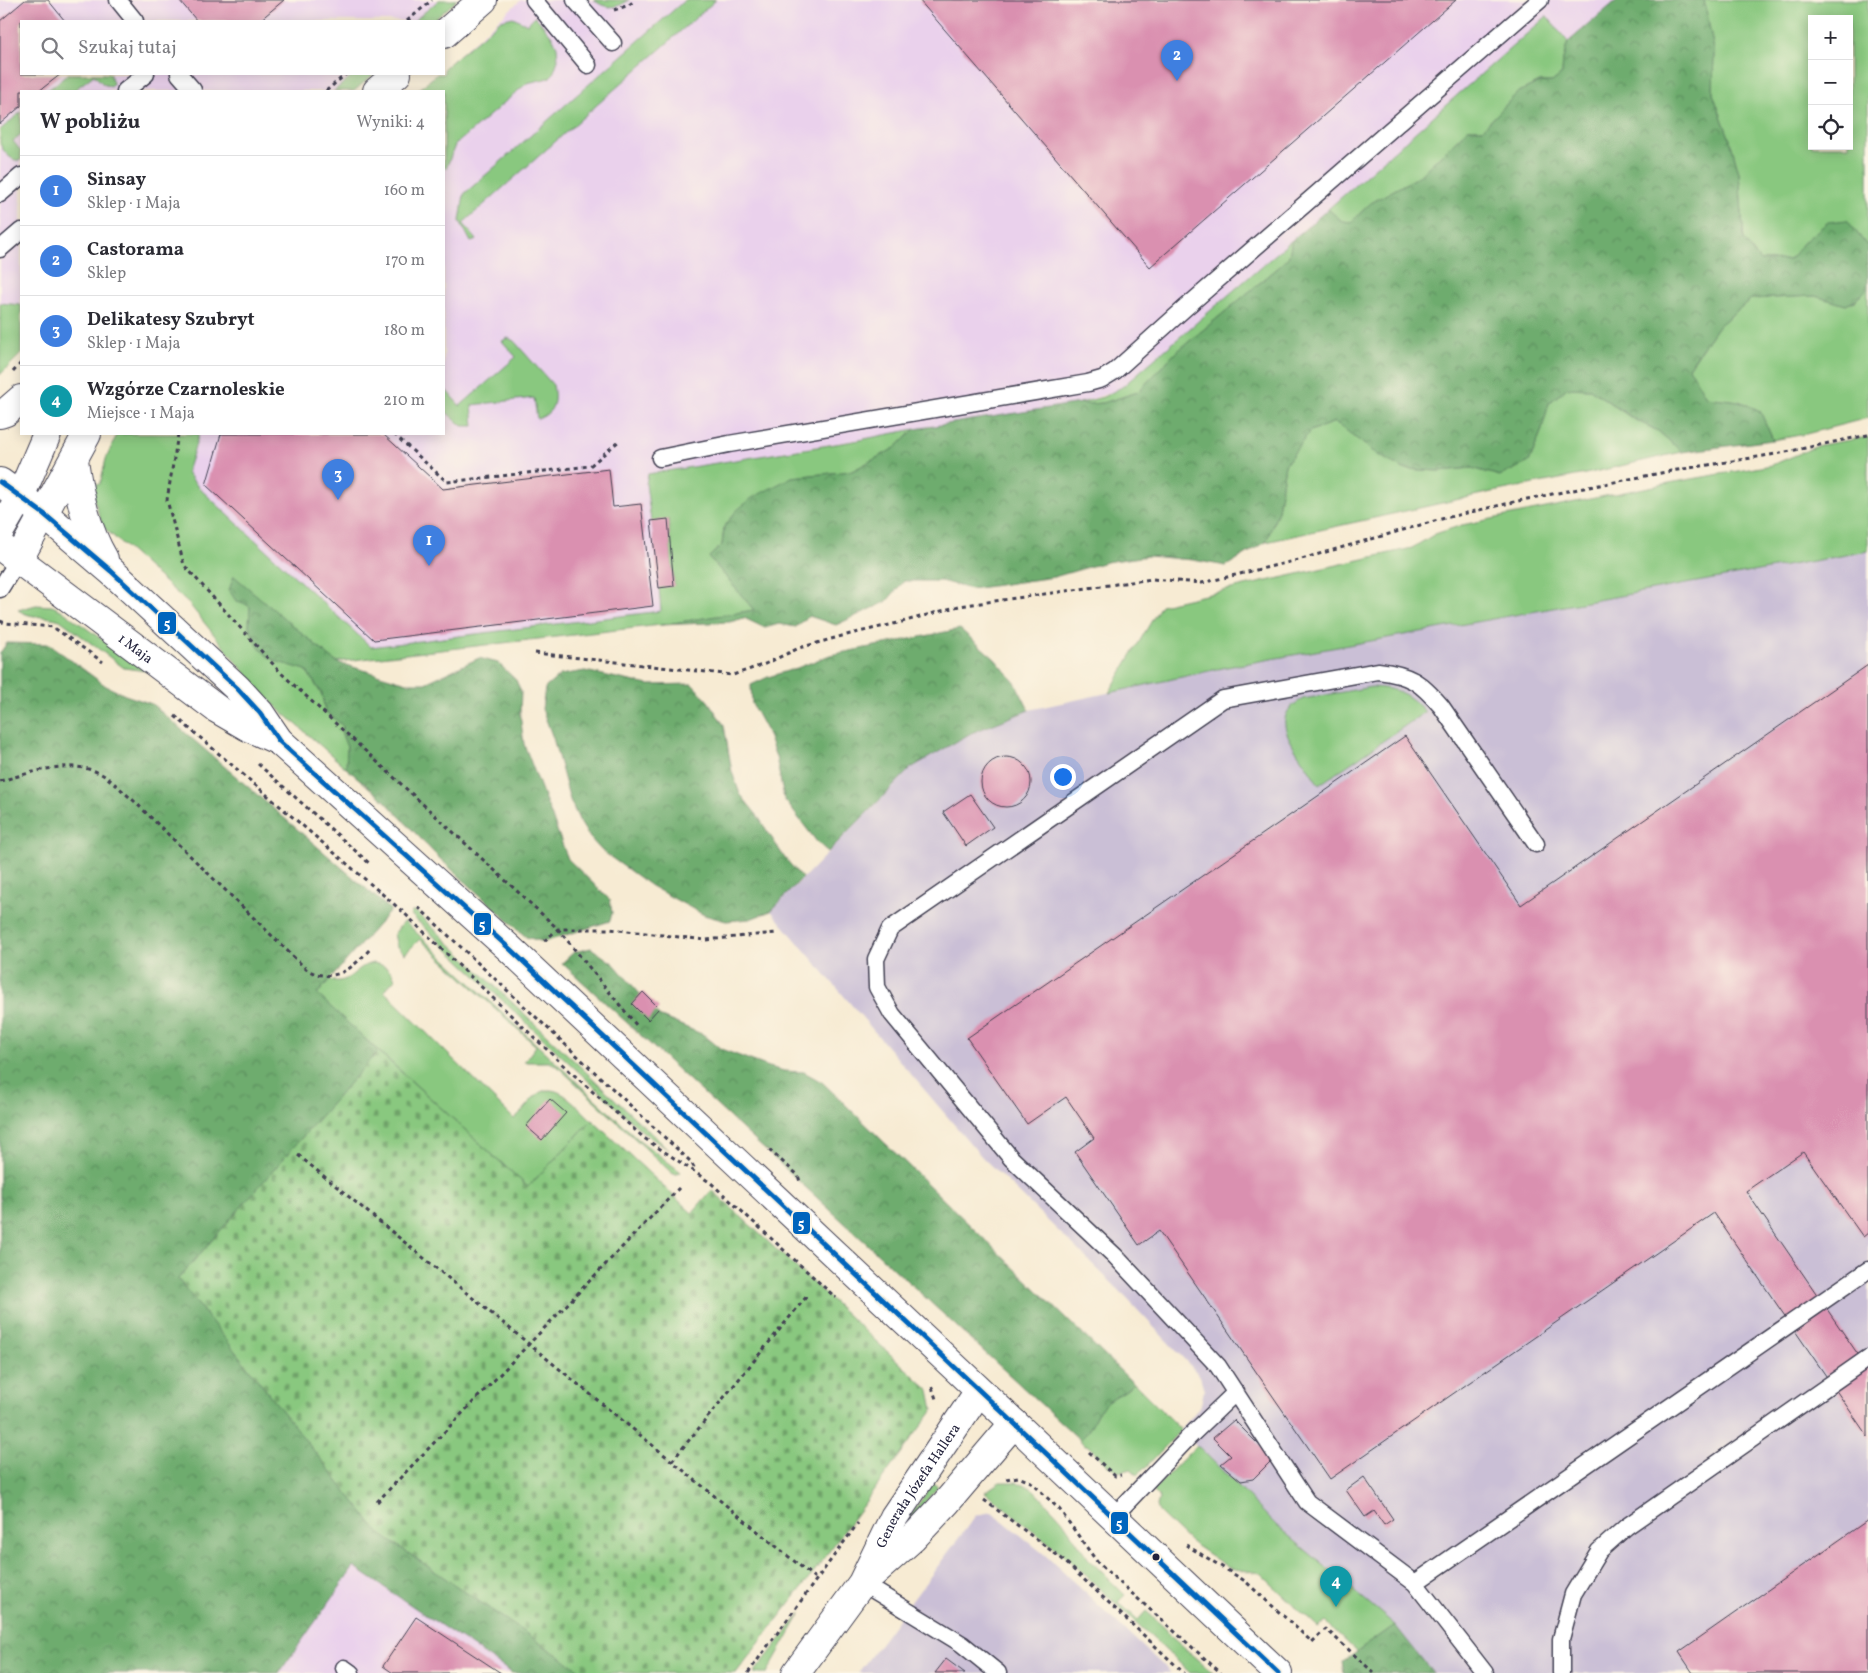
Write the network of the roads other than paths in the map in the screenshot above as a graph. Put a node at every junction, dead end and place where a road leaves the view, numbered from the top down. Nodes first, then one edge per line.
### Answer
1 (118, 0) edge
2 (483, 0) edge
3 (534, 0) edge
4 (574, 0) edge
5 (1540, 0) edge
6 (135, 20) edge
7 (445, 33) edge
8 (613, 43) dead end
9 (588, 65) dead end
10 (145, 75) edge
11 (180, 75) edge
12 (396, 75) edge
13 (126, 90) edge
14 (192, 90) edge
15 (378, 90) edge
16 (20, 177) edge
17 (0, 194) edge
18 (20, 233) edge
19 (0, 249) edge
20 (20, 400) edge
21 (0, 414) edge
22 (46, 435) edge
23 (86, 435) edge
24 (660, 458) dead end
25 (74, 460) junction
26 (10, 489) edge
27 (44, 514) junction
28 (0, 531) edge
29 (9, 553) edge
30 (111, 571) junction
31 (0, 589) edge
32 (279, 741) junction
33 (1536, 844) dead end
34 (1868, 1270) edge
35 (1868, 1358) edge
36 (979, 1391) junction
37 (1236, 1392) junction
38 (1014, 1423) junction
39 (1113, 1517) junction
40 (862, 1583) junction
41 (1415, 1583) junction
42 (796, 1673) edge
43 (998, 1673) edge
44 (1278, 1673) edge
45 (1485, 1673) edge
46 (1561, 1673) edge

1 - 6 lane
2 - 7 street
3 - 9 lane
4 - 8 lane
5 - 24 lane
10 - 13 lane
11 - 14 lane
12 - 15 street
16 - 17 lane
18 - 19 lane
20 - 21 street
22 - 26 street
23 - 25 street
25 - 27 street
25 - 30 street
26 - 27 street, 1 Maja
26 - 28 street
27 - 29 street
27 - 30 street, 1 Maja
29 - 31 lane
29 - 32 street, 1 Maja
30 - 32 street, 1 Maja
32 - 36 street, 1 Maja
33 - 37 lane
34 - 41 lane
35 - 46 lane
36 - 38 street, 1 Maja
36 - 40 street, Generała Józefa Hallera
37 - 39 lane
37 - 41 lane
38 - 39 street, 1 Maja
38 - 40 street, Generała Józefa Hallera
39 - 44 street, 1 Maja
40 - 42 street, Generała Józefa Hallera
40 - 43 lane
41 - 45 lane

